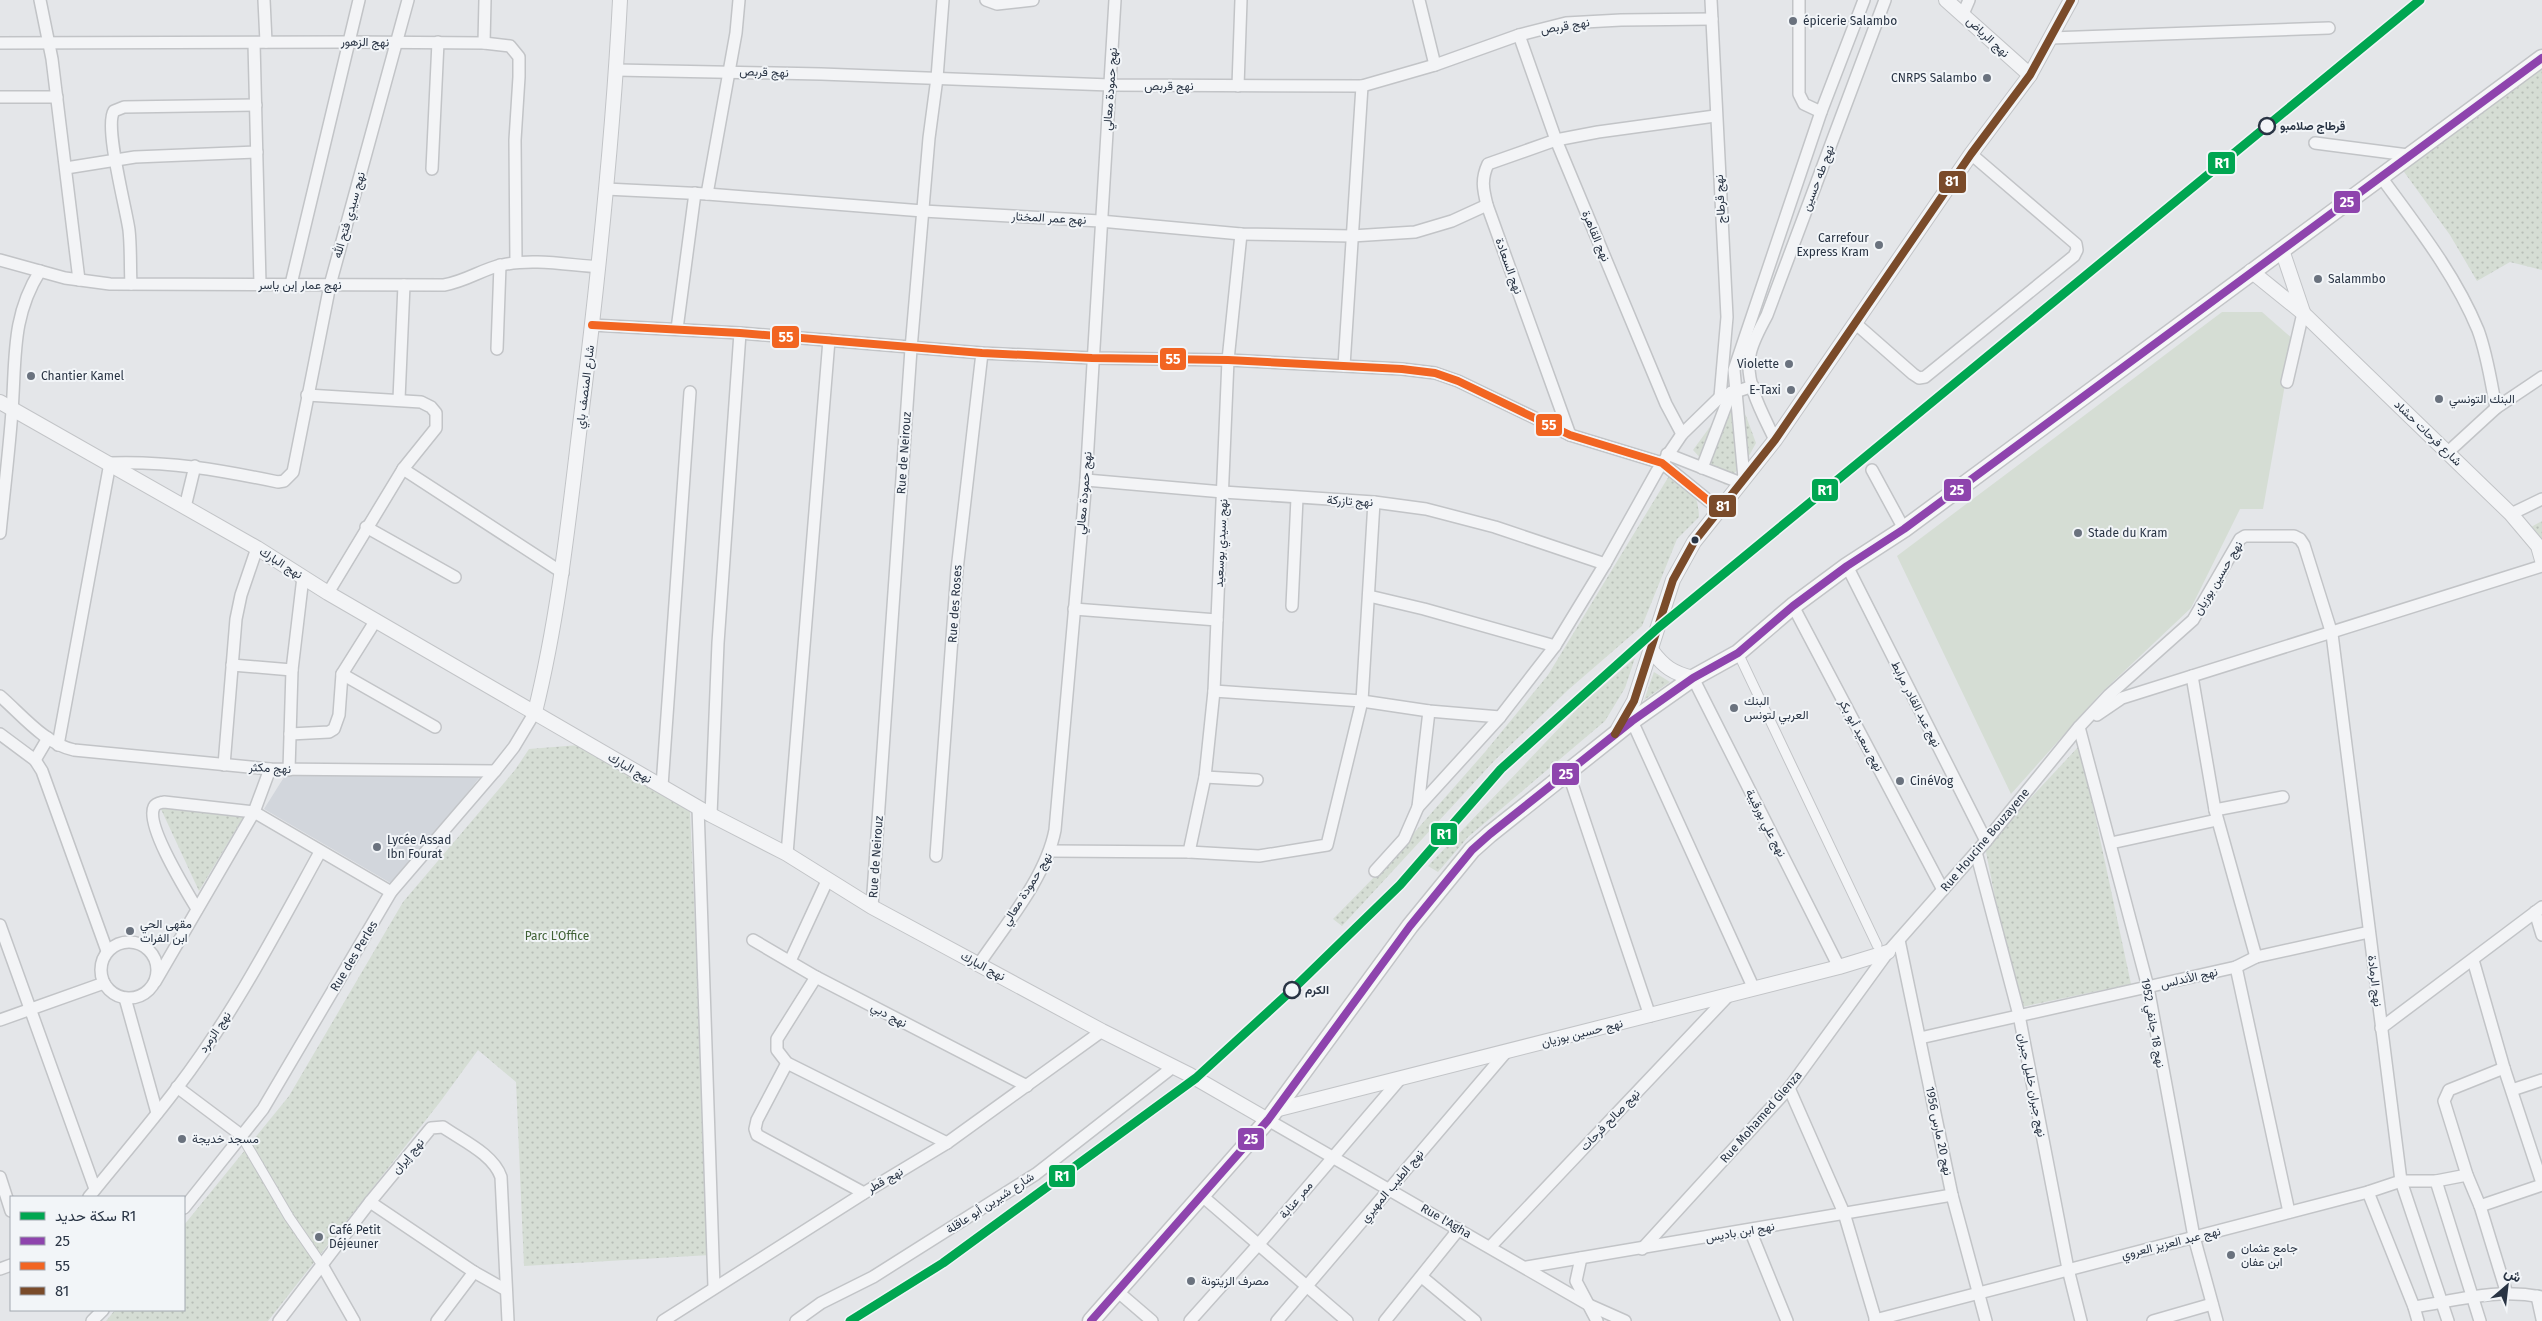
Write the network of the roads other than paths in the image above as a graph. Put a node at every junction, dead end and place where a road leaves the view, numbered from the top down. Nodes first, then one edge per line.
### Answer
1 (40, 0) edge
2 (264, 0) edge
3 (359, 0) edge
4 (408, 0) edge
5 (485, 0) edge
6 (620, 0) edge
7 (739, 0) edge
8 (943, 0) edge
9 (986, 0) edge
10 (1033, 0) edge
11 (1115, 0) edge
12 (1241, 0) edge
13 (1418, 0) edge
14 (1711, 0) edge
15 (1799, 0) edge
16 (1864, 0) edge
17 (1885, 0) edge
18 (1946, 0) edge
19 (1969, 0) edge
20 (2071, 0) edge
21 (1963, 14) junction
22 (1712, 19) junction
23 (2328, 28) dead end
24 (1519, 35) junction
25 (2051, 38) junction
26 (260, 42) junction
27 (349, 42) junction
28 (398, 42) junction
29 (438, 42) junction
30 (0, 43) edge
31 (484, 43) junction
32 (49, 44) junction
33 (2542, 58) edge
34 (1435, 65) junction
35 (616, 70) junction
36 (728, 71) junction
37 (2030, 75) junction
38 (937, 78) junction
39 (1110, 85) junction
40 (1238, 86) junction
41 (1362, 86) junction
42 (0, 97) edge
43 (57, 97) junction
44 (256, 105) junction
45 (1821, 112) junction
46 (1715, 116) junction
47 (1556, 140) junction
48 (2315, 143) dead end
49 (257, 152) junction
50 (1971, 154) junction
51 (2408, 155) junction
52 (115, 160) junction
53 (66, 168) junction
54 (432, 170) dead end
55 (2381, 177) junction
56 (606, 189) junction
57 (701, 193) junction
58 (1487, 204) junction
59 (923, 210) junction
60 (1100, 221) junction
61 (1241, 234) junction
62 (1352, 236) junction
63 (2282, 250) junction
64 (0, 260) edge
65 (516, 262) junction
66 (500, 265) junction
67 (599, 267) junction
68 (40, 271) junction
69 (2251, 271) junction
70 (79, 280) junction
71 (131, 284) junction
72 (260, 284) junction
73 (291, 284) junction
74 (330, 285) junction
75 (404, 285) junction
76 (2303, 313) junction
77 (1855, 323) junction
78 (592, 325) junction
79 (677, 329) junction
80 (740, 333) junction
81 (828, 340) junction
82 (497, 349) dead end
83 (911, 349) junction
84 (982, 353) junction
85 (1744, 353) junction
86 (1092, 358) junction
87 (1228, 360) junction
88 (1344, 366) junction
89 (2542, 377) edge
90 (2287, 382) dead end
91 (1753, 386) junction
92 (690, 392) dead end
93 (1729, 393) junction
94 (307, 395) junction
95 (400, 399) junction
96 (6, 406) edge
97 (2496, 408) junction
98 (1682, 434) junction
99 (1570, 435) junction
100 (1775, 440) junction
101 (2448, 452) junction
102 (1665, 459) junction
103 (110, 463) junction
104 (195, 466) junction
105 (1702, 468) junction
106 (403, 469) junction
107 (1872, 470) dead end
108 (1086, 480) junction
109 (1742, 480) junction
110 (1224, 492) junction
111 (1297, 498) junction
112 (2542, 499) edge
113 (1374, 502) junction
114 (185, 507) junction
115 (1720, 510) junction
116 (2511, 514) junction
117 (366, 526) junction
118 (1904, 529) junction
119 (0, 533) edge
120 (257, 548) junction
121 (2542, 560) edge
122 (1606, 564) junction
123 (1847, 566) junction
124 (2542, 566) edge
125 (563, 574) junction
126 (303, 577) junction
127 (455, 577) dead end
128 (328, 593) junction
129 (1368, 596) junction
130 (1292, 606) dead end
131 (1793, 606) junction
132 (1074, 609) junction
133 (376, 620) junction
134 (1217, 620) junction
135 (2332, 634) junction
136 (1555, 646) junction
137 (1652, 651) junction
138 (1738, 653) junction
139 (232, 665) junction
140 (292, 670) junction
141 (342, 674) junction
142 (2192, 676) junction
143 (1693, 678) junction
144 (1214, 691) junction
145 (0, 696) edge
146 (1362, 701) junction
147 (1428, 711) junction
148 (535, 712) junction
149 (1500, 717) junction
150 (1632, 721) junction
151 (435, 727) dead end
152 (2079, 727) junction
153 (0, 734) edge
154 (290, 734) junction
155 (1613, 737) junction
156 (53, 741) junction
157 (36, 760) junction
158 (224, 765) junction
159 (270, 769) junction
160 (289, 770) junction
161 (495, 771) junction
162 (1568, 772) junction
163 (1205, 778) junction
164 (1257, 780) dead end
165 (662, 786) junction
166 (2283, 797) dead end
167 (698, 807) junction
168 (1418, 807) junction
169 (254, 812) junction
170 (711, 815) junction
171 (2216, 815) junction
172 (1986, 841) junction
173 (2111, 843) junction
174 (1051, 851) junction
175 (320, 852) junction
176 (1189, 852) junction
177 (1976, 852) junction
178 (787, 854) junction
179 (936, 856) dead end
180 (1375, 871) dead end
181 (827, 881) junction
182 (1943, 890) junction
183 (391, 892) junction
184 (872, 907) junction
185 (197, 909) junction
186 (2538, 909) edge
187 (0, 925) edge
188 (2369, 932) junction
189 (2542, 935) edge
190 (753, 940) dead end
191 (1899, 940) junction
192 (1882, 948) junction
193 (107, 951) junction
194 (2256, 957) junction
195 (2472, 960) junction
196 (790, 961) junction
197 (979, 964) junction
198 (1839, 967) junction
199 (2236, 967) junction
200 (816, 977) junction
201 (155, 982) junction
202 (104, 983) junction
203 (2148, 987) junction
204 (1754, 989) junction
205 (1729, 995) junction
206 (125, 998) junction
207 (31, 1010) junction
208 (2019, 1015) junction
209 (1650, 1016) junction
210 (0, 1020) edge
211 (2381, 1028) junction
212 (1102, 1031) junction
213 (1920, 1038) junction
214 (1507, 1051) junction
215 (787, 1063) junction
216 (1173, 1067) junction
217 (2504, 1068) junction
218 (1401, 1078) junction
219 (2542, 1080) edge
220 (1027, 1086) junction
221 (177, 1088) junction
222 (1789, 1088) junction
223 (2512, 1090) junction
224 (156, 1113) junction
225 (1271, 1115) junction
226 (241, 1135) junction
227 (947, 1143) junction
228 (1332, 1156) junction
229 (2467, 1174) junction
230 (0, 1177) edge
231 (2401, 1181) junction
232 (2436, 1181) junction
233 (2542, 1184) edge
234 (1390, 1189) junction
235 (2368, 1192) junction
236 (92, 1193) edge
237 (864, 1193) junction
238 (1201, 1195) junction
239 (1952, 1195) junction
240 (370, 1202) junction
241 (2480, 1206) junction
242 (185, 1207) edge
243 (10, 1208) edge
244 (2289, 1212) junction
245 (1844, 1213) junction
246 (1459, 1229) junction
247 (1750, 1230) junction
248 (2194, 1238) junction
249 (1258, 1245) junction
250 (1491, 1246) junction
251 (1642, 1249) junction
252 (1581, 1258) junction
253 (322, 1264) junction
254 (1527, 1267) junction
255 (2068, 1269) junction
256 (474, 1272) junction
257 (1422, 1277) junction
258 (714, 1287) junction
259 (1307, 1287) junction
260 (506, 1290) junction
261 (1117, 1291) junction
262 (1978, 1292) junction
263 (2507, 1294) junction
264 (2472, 1295) junction
265 (2539, 1297) edge
266 (2443, 1302) junction
267 (1589, 1304) junction
268 (2212, 1304) junction
269 (2414, 1307) junction
270 (102, 1311) edge
271 (2542, 1319) edge
272 (92, 1321) edge
273 (279, 1321) edge
274 (354, 1321) edge
275 (437, 1321) edge
276 (508, 1321) edge
277 (663, 1321) edge
278 (796, 1321) edge
279 (1091, 1321) edge
280 (1152, 1321) edge
281 (1190, 1321) edge
282 (1277, 1321) edge
283 (1346, 1321) edge
284 (1385, 1321) edge
285 (1475, 1321) edge
286 (1597, 1321) edge
287 (1625, 1321) edge
288 (1787, 1321) edge
289 (1876, 1321) edge
290 (1986, 1321) edge
291 (2080, 1321) edge
292 (2153, 1321) edge
293 (2217, 1321) edge
294 (2418, 1321) edge
295 (2448, 1321) edge
296 (2480, 1321) edge

1 - 32 street
2 - 26 street
3 - 27 street
4 - 28 street, نهج سيدي فتح الله
5 - 31 street
6 - 35 street, شارع المنصف باي
7 - 36 street
8 - 38 street, Rue de Neirouz
9 - 10 street
11 - 39 street, نهج حمودة معالي
12 - 40 street
13 - 34 street
14 - 22 street, نهج قرطاج
15 - 45 street
16 - 45 street, نهج طه حسين
17 - 85 street, نهج طه حسين
18 - 21 street, نهج الرياض
19 - 21 street
20 - 25 street
21 - 37 street, نهج الرياض
22 - 24 street, نهج قربص
22 - 46 street, نهج قرطاج
23 - 25 street
24 - 34 street, نهج قربص
24 - 47 street, نهج القاهرة
25 - 37 street
26 - 27 street, نهج الزهور
26 - 32 street, نهج الزهور
26 - 44 street
27 - 28 street, نهج الزهور
27 - 73 street
28 - 29 street, نهج الزهور
28 - 74 street, نهج سيدي فتح الله
29 - 31 street, نهج الزهور
29 - 54 street
30 - 32 street, نهج الزهور
31 - 65 street, نهج الزهور
32 - 43 street
33 - 51 main road
34 - 41 street, نهج قربص
35 - 36 street, نهج قربص
35 - 56 street, شارع المنصف باي
36 - 38 street, نهج قربص
36 - 57 street
37 - 50 street
38 - 39 street, نهج قربص
38 - 59 street, Rue de Neirouz
39 - 40 street, نهج قربص
39 - 60 street, نهج حمودة معالي
40 - 41 street, نهج قربص
41 - 62 street
42 - 43 street
43 - 53 street
44 - 49 street
44 - 52 street
45 - 85 street, نهج طه حسين
46 - 47 street
46 - 93 street, نهج قرطاج
47 - 58 street, نهج السعادة
47 - 98 street, نهج القاهرة
48 - 51 street
49 - 52 street
49 - 72 street
50 - 77 street
50 - 77 street
51 - 55 main road
52 - 53 street
52 - 71 street
53 - 70 street
55 - 63 main road
55 - 97 street
56 - 57 street, نهج عمر المختار
56 - 67 street, شارع المنصف باي
57 - 59 street, نهج عمر المختار
57 - 79 street
58 - 62 street, نهج عمر المختار
58 - 99 street, نهج السعادة
59 - 60 street, نهج عمر المختار
59 - 83 street, Rue de Neirouz
60 - 61 street, نهج عمر المختار
60 - 86 street, نهج حمودة معالي
61 - 62 street, نهج عمر المختار
61 - 87 street, نهج سيدي بوسعيد
62 - 88 street
63 - 69 main road
63 - 76 street, شارع فرحات حشاد
64 - 68 street, نهج عمار إبن ياسر
65 - 66 street, نهج عمار إبن ياسر
65 - 67 street, نهج عمار إبن ياسر
66 - 75 street, نهج عمار إبن ياسر
66 - 82 street
67 - 78 street, شارع المنصف باي
68 - 70 street, نهج عمار إبن ياسر
68 - 96 street
69 - 76 street, شارع فرحات حشاد
69 - 118 main road
70 - 71 street, نهج عمار إبن ياسر
71 - 72 street, نهج عمار إبن ياسر
72 - 73 street, نهج عمار إبن ياسر
73 - 74 street, نهج عمار إبن ياسر
74 - 75 street, نهج عمار إبن ياسر
74 - 94 street, نهج سيدي فتح الله
75 - 95 street
76 - 90 street
76 - 101 street, شارع فرحات حشاد
77 - 100 street
78 - 79 street
78 - 125 street, شارع المنصف باي
79 - 80 street
80 - 81 street
80 - 170 street
81 - 83 street
81 - 178 street
83 - 84 street
83 - 184 street, Rue de Neirouz
84 - 86 street
84 - 179 street, Rue des Roses
85 - 91 street
85 - 93 street
86 - 87 street
86 - 108 street, نهج حمودة معالي
87 - 88 street
87 - 110 street, نهج سيدي بوسعيد
88 - 99 street
89 - 97 street
91 - 93 street
91 - 100 street
92 - 165 street
93 - 98 street
93 - 105 street
93 - 109 street
94 - 95 street
94 - 104 street, نهج سيدي فتح الله
95 - 106 street
96 - 103 street, نهج البارك
96 - 119 street
97 - 101 street
98 - 102 street
99 - 102 street
100 - 109 street
101 - 116 street, شارع فرحات حشاد
102 - 105 street
102 - 115 street
102 - 122 street
103 - 104 street
103 - 114 street, نهج البارك
103 - 156 street
104 - 114 street
105 - 109 street
106 - 117 street
106 - 125 street
107 - 118 street
108 - 110 street, نهج تازركة
108 - 132 street, نهج حمودة معالي
109 - 115 street
110 - 111 street, نهج تازركة
110 - 134 street, نهج سيدي بوسعيد
111 - 113 street, نهج تازركة
111 - 130 street
112 - 116 street
113 - 122 street, نهج تازركة
113 - 129 street
114 - 120 street, نهج البارك
115 - 137 street
116 - 121 street, شارع فرحات حشاد
117 - 127 street
117 - 128 street
118 - 123 main road
120 - 126 street, نهج البارك
120 - 139 street
122 - 136 street
123 - 131 main road
123 - 172 street, نهج عبد القادر مرابط
124 - 135 street
125 - 148 street, شارع المنصف باي
126 - 128 street, نهج البارك
126 - 140 street
128 - 133 street, نهج البارك
129 - 136 street
129 - 146 street
131 - 138 main road
131 - 182 street, نهج سعيد أبو بكر
132 - 134 street
132 - 174 street, نهج حمودة معالي
133 - 141 street
133 - 148 street, نهج البارك
134 - 144 street, نهج سيدي بوسعيد
135 - 142 street
135 - 152 street, نهج حسين بوزيان
135 - 188 street, نهج الرمادة
136 - 149 street
137 - 143 street
137 - 155 street
138 - 143 main road
138 - 192 street
139 - 140 street
139 - 158 street
140 - 154 street
141 - 151 street
141 - 154 street
142 - 152 street
142 - 171 street
143 - 150 main road
143 - 198 street, نهج علي بورقيبة
144 - 146 street
144 - 163 street, نهج سيدي بوسعيد
145 - 156 street
146 - 147 street
146 - 176 street
147 - 149 street
147 - 168 street
148 - 161 street, Rue des Perles
148 - 165 street, نهج البارك
149 - 168 street
150 - 155 main road
150 - 204 street
152 - 172 street, Rue Houcine Bouzayene
152 - 173 street, نهج 18 جانفي 1952
153 - 157 street
154 - 160 street
155 - 162 main road
156 - 157 street
156 - 158 street, نهج مكثر
157 - 193 street
158 - 159 street, نهج مكثر
159 - 160 street, نهج مكثر
159 - 169 street
160 - 161 street, نهج مكثر
161 - 183 street, Rue des Perles
162 - 209 street
162 - 225 main road
163 - 164 street
163 - 176 street, نهج سيدي بوسعيد
165 - 167 street, نهج البارك
166 - 171 street
167 - 170 street, نهج البارك
167 - 258 street
168 - 180 street
169 - 175 street
169 - 185 street
169 - 185 street
170 - 178 street, نهج البارك
171 - 173 street
171 - 194 street
172 - 177 street, Rue Houcine Bouzayene
173 - 203 street, نهج 18 جانفي 1952
174 - 176 street
174 - 197 street, نهج حمودة معالي
175 - 183 street
175 - 221 street, نهج الزمرد
177 - 182 street, Rue Houcine Bouzayene
177 - 208 street, نهج جبران خليل جبران
178 - 181 street, نهج البارك
181 - 184 street, نهج البارك
181 - 196 street
182 - 191 street, Rue Houcine Bouzayene
183 - 226 street, Rue des Perles
184 - 197 street, نهج البارك
185 - 201 street
186 - 189 street
186 - 195 street
187 - 207 street
188 - 194 street, نهج الأندلس
188 - 211 street, نهج الرمادة
190 - 196 street, نهج دبي
191 - 192 street, Rue Houcine Bouzayene
191 - 213 street, نهج 20 مارس 1956
192 - 198 street, نهج حسين بوزيان
192 - 222 street, Rue Mohamed Glenza
193 - 201 street
193 - 202 street
194 - 199 street, نهج الأندلس
195 - 211 street
195 - 217 street
196 - 200 street, نهج دبي
197 - 212 street, نهج البارك
198 - 204 street, نهج حسين بوزيان
199 - 203 street, نهج الأندلس
199 - 244 street
200 - 215 street
200 - 220 street, نهج دبي
201 - 206 street
202 - 206 street
202 - 207 street
203 - 208 street, نهج الأندلس
203 - 248 street, نهج 18 جانفي 1952
204 - 205 street, نهج حسين بوزيان
205 - 209 street, نهج حسين بوزيان
205 - 250 street, نهج صالح فرحات
206 - 224 street
207 - 210 street
207 - 236 street
208 - 213 street, نهج الأندلس
208 - 255 street, نهج جبران خليل جبران
209 - 214 street, نهج حسين بوزيان
211 - 231 street, نهج الرمادة
212 - 216 street, نهج البارك
212 - 220 street, نهج قطر
213 - 239 street, نهج 20 مارس 1956
214 - 218 street, نهج حسين بوزيان
214 - 234 street, نهج الطيب المهيري
215 - 227 street
215 - 237 street
216 - 225 street, نهج البارك
216 - 278 street, شارع شيرين أبو عاقلة
217 - 223 street
217 - 229 street
218 - 225 street, نهج حسين بوزيان
218 - 228 street, ممر عنابة
219 - 223 street
220 - 227 street, نهج قطر
221 - 224 street, نهج الزمرد
221 - 226 street
222 - 245 street
222 - 251 street, Rue Mohamed Glenza
223 - 233 street
224 - 236 street, نهج الزمرد
225 - 228 street, Rue l'Agha
225 - 238 main road
226 - 242 street, Rue des Perles
226 - 253 street
227 - 237 street, نهج قطر
228 - 234 street, Rue l'Agha
228 - 249 street, ممر عنابة
229 - 232 street, نهج عبد العزيز العروي
229 - 241 street
230 - 243 street
231 - 232 street, نهج عبد العزيز العروي
231 - 235 street, نهج عبد العزيز العروي
231 - 266 street, نهج الرمادة
232 - 264 street
233 - 241 street
234 - 246 street, Rue l'Agha
234 - 259 street, نهج الطيب المهيري
235 - 244 street, نهج عبد العزيز العروي
235 - 269 street
237 - 258 street, نهج قطر
238 - 249 street
238 - 261 main road
239 - 245 street, نهج ابن باديس
239 - 262 street, نهج 20 مارس 1956
240 - 253 street, نهج إيران
240 - 256 street
240 - 260 street, نهج إيران
241 - 263 street
244 - 248 street, نهج عبد العزيز العروي
245 - 247 street, نهج ابن باديس
245 - 289 street
246 - 250 street, Rue l'Agha
246 - 257 street
247 - 251 street, نهج ابن باديس
247 - 288 street
248 - 255 street, نهج عبد العزيز العروي
248 - 268 street, نهج 18 جانفي 1952
249 - 259 street
249 - 281 street, ممر عنابة
250 - 254 street, Rue l'Agha
251 - 252 street, نهج ابن باديس
252 - 254 street, نهج ابن باديس
252 - 267 street
253 - 273 street, نهج إيران
253 - 274 street
254 - 267 street, Rue l'Agha
255 - 262 street, نهج عبد العزيز العروي
255 - 291 street, نهج جبران خليل جبران
256 - 260 street
256 - 275 street
257 - 284 street
257 - 285 street
258 - 277 street, نهج قطر
259 - 282 street, نهج الطيب المهيري
259 - 283 street
260 - 276 street, نهج إيران
261 - 279 main road
261 - 280 street
262 - 289 street, نهج عبد العزيز العروي
262 - 290 street, نهج 20 مارس 1956
263 - 264 street
263 - 265 street
264 - 266 street
264 - 296 street
265 - 271 street
266 - 269 street
266 - 295 street, نهج الرمادة
267 - 286 street
267 - 287 street, Rue l'Agha
268 - 292 street
268 - 293 street, نهج 18 جانفي 1952
269 - 294 street
270 - 272 street

